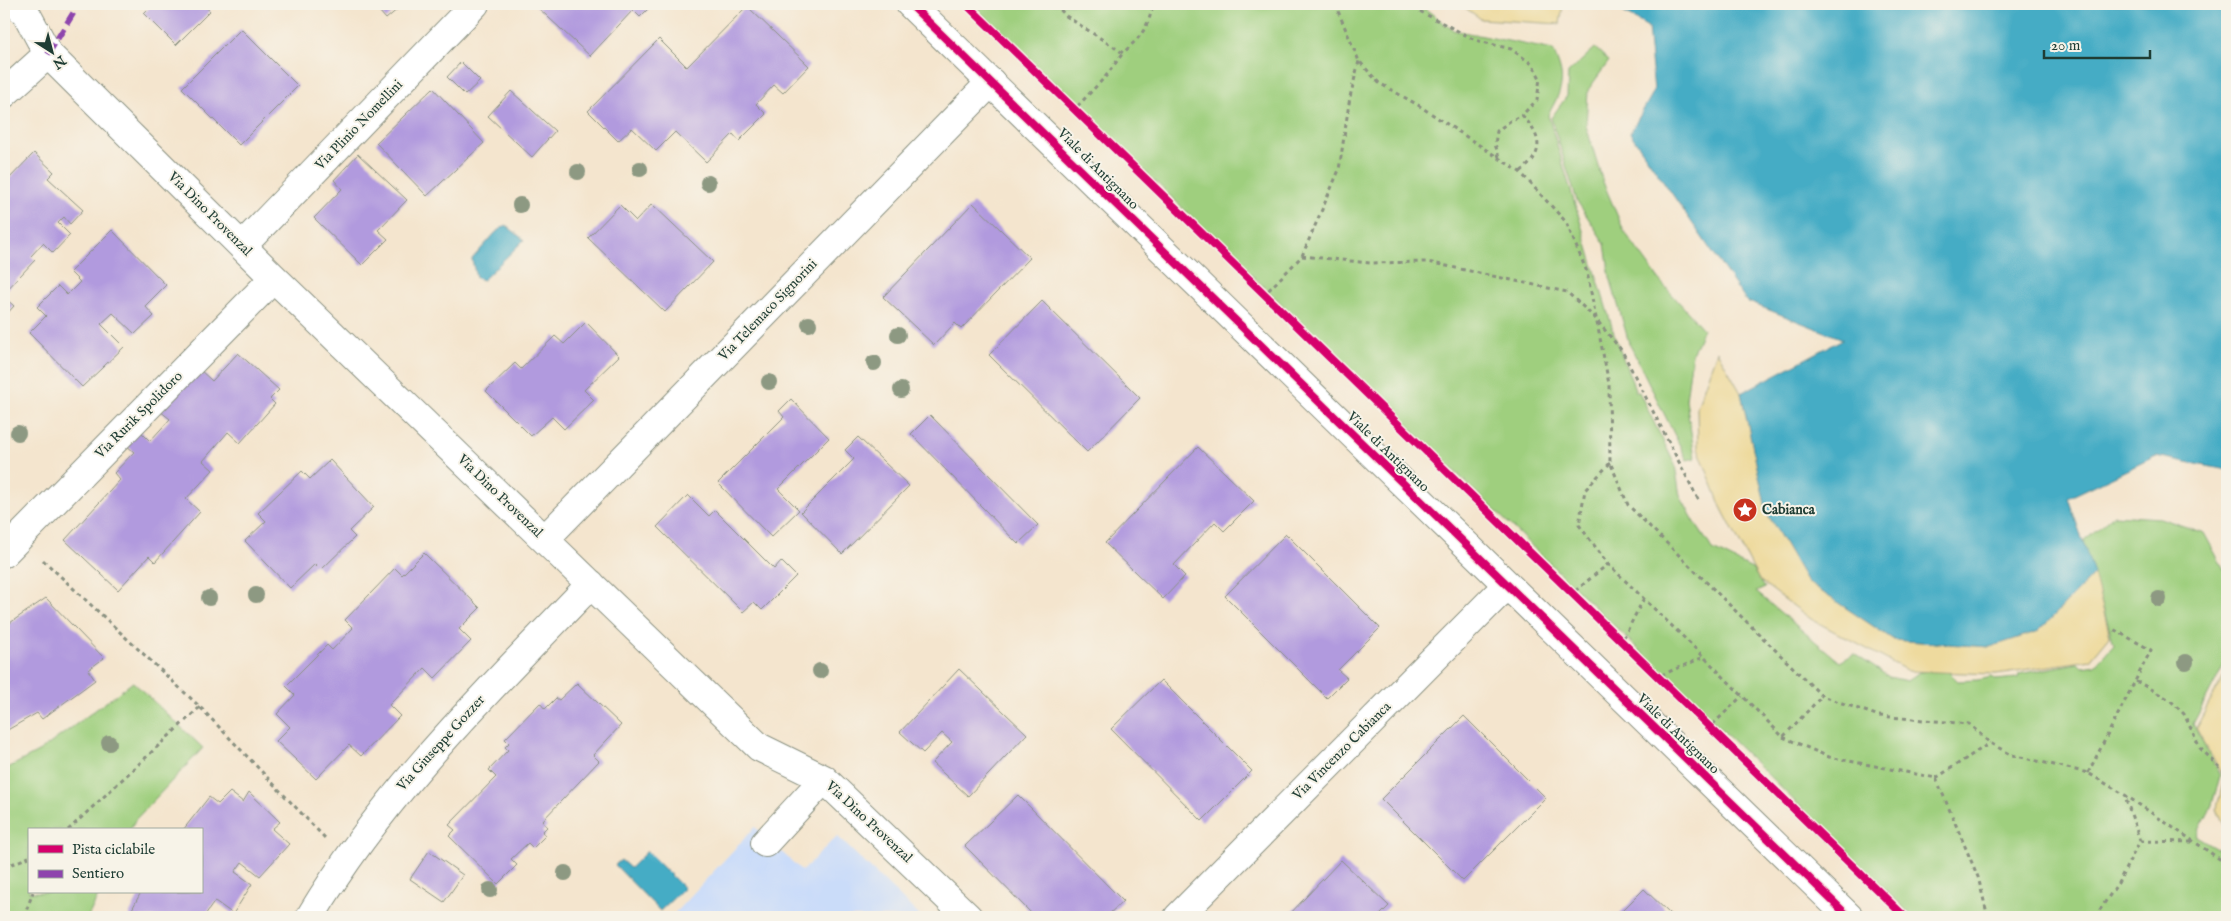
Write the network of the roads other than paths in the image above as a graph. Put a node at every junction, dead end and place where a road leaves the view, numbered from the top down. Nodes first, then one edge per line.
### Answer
1 (16, 4) edge
2 (476, 4) edge
3 (910, 4) edge
4 (48, 54) junction
5 (991, 82) junction
6 (4, 94) edge
7 (242, 246) junction
8 (274, 278) junction
9 (545, 539) junction
10 (11, 545) edge
11 (591, 584) junction
12 (1507, 585) junction
13 (824, 778) junction
14 (765, 843) dead end
15 (310, 917) edge
16 (968, 917) edge
17 (1178, 917) edge
18 (1849, 917) edge

1 - 4 street, Via Dino Provenzal
2 - 7 street, Via Plinio Nomellini
3 - 5 street, Viale di Antignano
4 - 6 street
4 - 7 street, Via Dino Provenzal
5 - 9 street, Via Telemaco Signorini
5 - 12 street, Viale di Antignano
7 - 8 street, Via Dino Provenzal
8 - 9 street, Via Dino Provenzal
8 - 10 street, Via Rurik Spolidoro
9 - 11 street, Via Dino Provenzal
11 - 13 street, Via Dino Provenzal
11 - 15 street, Via Giuseppe Gozzer
12 - 17 street, Via Vincenzo Cabianca
12 - 18 street, Viale di Antignano
13 - 14 street
13 - 16 street, Via Dino Provenzal

